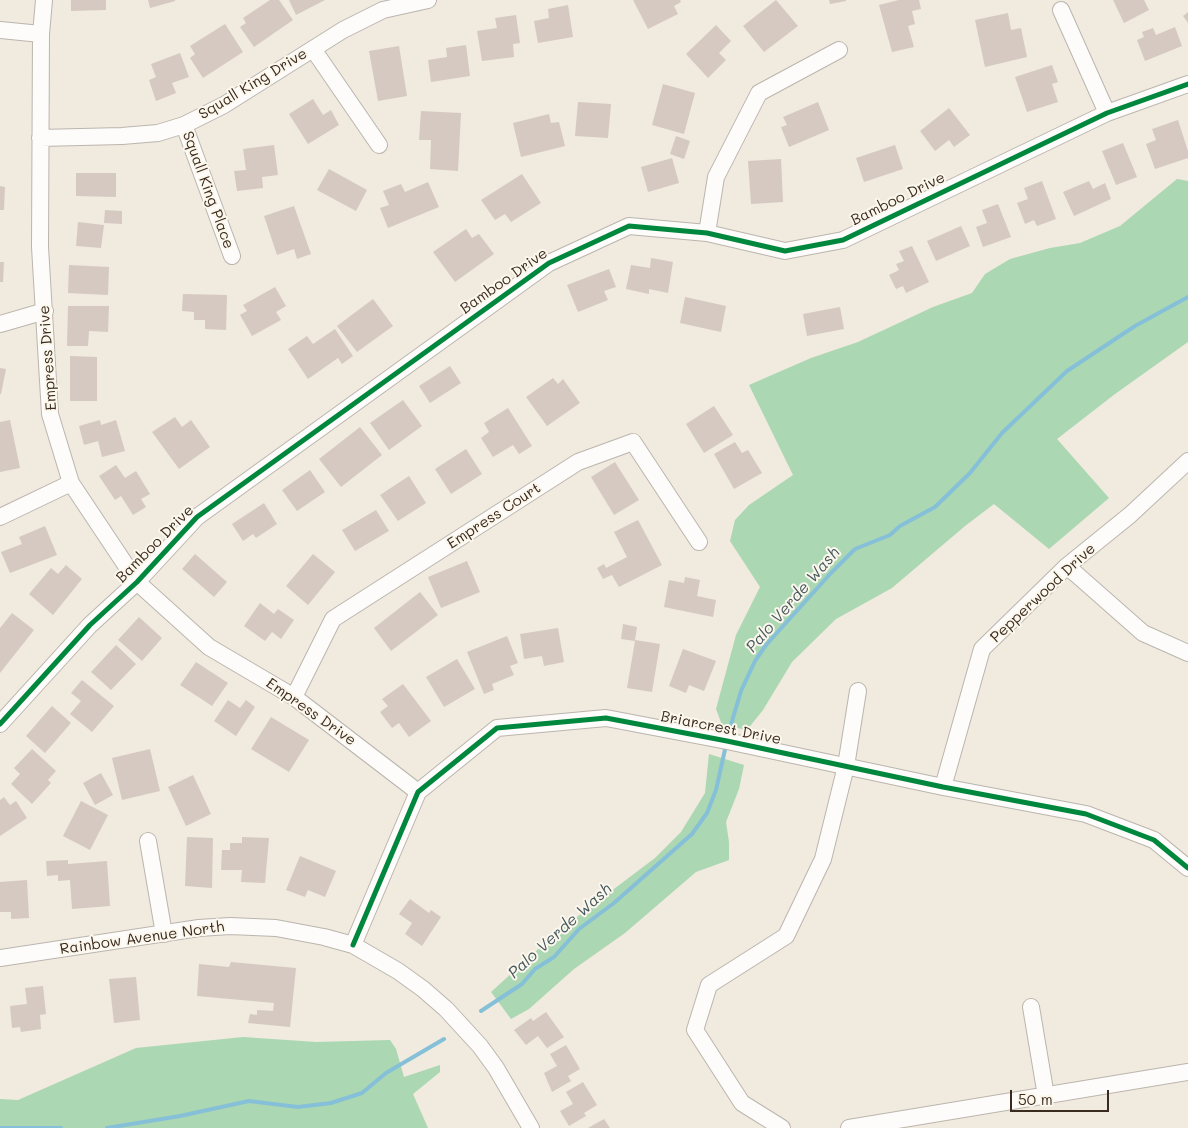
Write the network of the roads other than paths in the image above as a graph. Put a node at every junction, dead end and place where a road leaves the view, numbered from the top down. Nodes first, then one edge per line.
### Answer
1 (44, 0) edge
2 (428, 0) edge
3 (1060, 10) dead end
4 (0, 30) edge
5 (41, 34) junction
6 (313, 49) junction
7 (839, 50) dead end
8 (1188, 84) edge
9 (1107, 113) junction
10 (184, 125) junction
11 (40, 138) junction
12 (379, 145) dead end
13 (707, 234) junction
14 (232, 256) dead end
15 (45, 311) junction
16 (0, 324) edge
17 (1188, 461) edge
18 (71, 483) junction
19 (0, 517) edge
20 (699, 542) dead end
21 (1067, 566) junction
22 (137, 582) junction
23 (1188, 653) edge
24 (858, 691) dead end
25 (294, 697) junction
26 (0, 724) edge
27 (846, 766) junction
28 (943, 787) junction
29 (418, 792) junction
30 (148, 841) dead end
31 (1188, 868) edge
32 (164, 934) junction
33 (352, 945) junction
34 (0, 958) edge
35 (1031, 1007) dead end
36 (1188, 1072) edge
37 (1046, 1096) junction
38 (531, 1128) edge
39 (782, 1128) edge
40 (848, 1128) edge

1 - 5 street, Empress Drive
2 - 6 street, Squall King Drive
3 - 9 street
4 - 5 street
5 - 11 street, Empress Drive
6 - 10 street, Squall King Drive
6 - 12 street
7 - 13 street
8 - 9 street, Bamboo Drive
9 - 13 street, Bamboo Drive
10 - 11 street, Squall King Drive
10 - 14 street, Squall King Place
11 - 15 street, Empress Drive
13 - 22 street, Bamboo Drive
15 - 16 street
15 - 18 street, Empress Drive
17 - 21 street, Pepperwood Drive
18 - 19 street
18 - 22 street, Empress Drive
20 - 25 street, Empress Court
21 - 23 street
21 - 28 street, Pepperwood Drive
22 - 25 street, Empress Drive
22 - 26 street, Bamboo Drive
24 - 27 street
25 - 29 street, Empress Drive
27 - 28 street, Briarcrest Drive
27 - 29 street, Briarcrest Drive
27 - 39 street
28 - 31 street, Briarcrest Drive
29 - 33 street, Briarcrest Drive
30 - 32 street
32 - 33 street, Rainbow Avenue North
32 - 34 street, Rainbow Avenue North
33 - 38 street, Rainbow Avenue North
35 - 37 street
36 - 37 street
37 - 40 street

